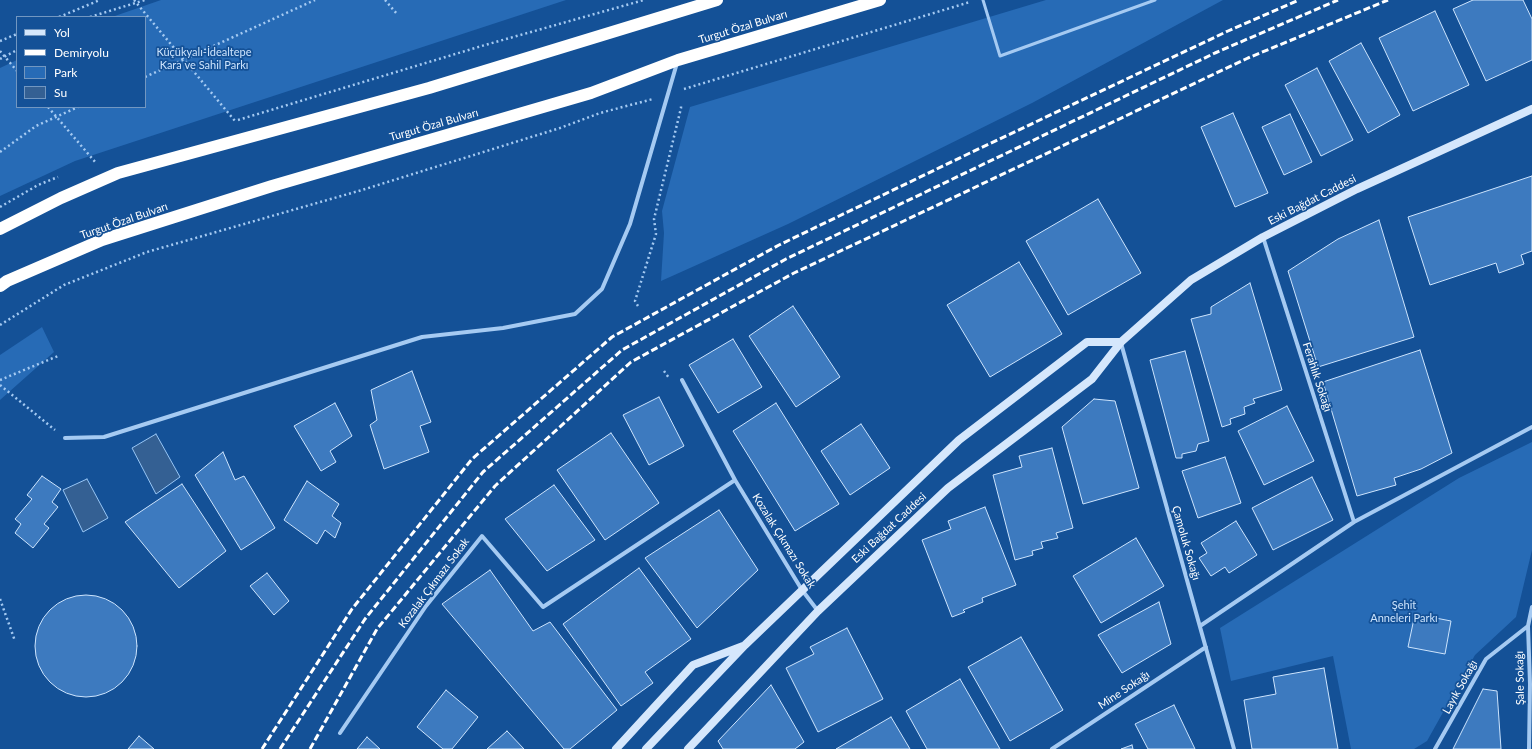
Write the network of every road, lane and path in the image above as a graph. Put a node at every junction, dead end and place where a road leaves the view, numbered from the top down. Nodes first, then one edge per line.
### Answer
1 (100, 0) edge
2 (145, 0) edge
3 (315, 0) edge
4 (385, 0) edge
5 (644, 0) edge
6 (717, 0) edge
7 (880, 0) edge
8 (977, 0) edge
9 (983, 0) edge
10 (1155, 0) edge
11 (135, 1) edge
12 (397, 14) dead end
13 (61, 16) edge
14 (93, 16) edge
15 (16, 34) edge
16 (0, 41) edge
17 (16, 50) edge
18 (0, 51) edge
19 (5, 56) junction
20 (0, 59) edge
21 (184, 59) junction
22 (678, 60) junction
23 (16, 70) edge
24 (399, 71) dead end
25 (146, 77) edge
26 (678, 91) junction
27 (666, 95) junction
28 (49, 108) edge
29 (76, 108) edge
30 (1532, 110) edge
31 (56, 117) junction
32 (235, 121) dead end
33 (0, 152) edge
34 (96, 163) dead end
35 (0, 229) edge
36 (1262, 237) junction
37 (0, 286) edge
38 (638, 306) dead end
39 (0, 325) edge
40 (1121, 342) junction
41 (58, 356) dead end
42 (0, 380) edge
43 (682, 380) dead end
44 (0, 384) edge
45 (1532, 427) edge
46 (65, 438) joint
47 (735, 480) junction
48 (1354, 522) junction
49 (802, 590) junction
50 (0, 598) edge
51 (1532, 607) edge
52 (818, 611) junction
53 (1200, 626) junction
54 (1528, 626) junction
55 (15, 641) dead end
56 (745, 645) junction
57 (1206, 647) junction
58 (1530, 659) edge
59 (340, 733) dead end
60 (616, 749) edge
61 (646, 749) edge
62 (688, 749) edge
63 (1052, 749) edge
64 (1234, 749) edge
65 (1435, 749) edge
66 (1529, 749) edge

1 - 13 path
2 - 11 path
3 - 21 path
4 - 12 path
5 - 24 path
6 - 35 highway
7 - 22 highway, Turgut Özal Bulvarı
8 - 26 path
9 - 10 lane
11 - 14 path
11 - 21 path
15 - 16 path
17 - 19 path
18 - 19 path
19 - 20 path
19 - 23 path
21 - 25 path
21 - 32 path
22 - 27 street
22 - 37 highway, Turgut Özal Bulvarı
26 - 27 path
26 - 38 path
27 - 39 path
27 - 46 street
28 - 31 path
29 - 31 path
30 - 36 street, Eski Bağdat Caddesi
31 - 33 path
31 - 34 path
36 - 40 street, Eski Bağdat Caddesi
36 - 48 street, Ferahlık Sokağı
40 - 49 street, Eski Bağdat Caddesi
40 - 52 street, Eski Bağdat Caddesi
40 - 53 street, Çamoluk Sokağı
41 - 42 path
43 - 47 street, Kozalak Çıkmazı Sokak
44 - 46 path
45 - 48 street
47 - 49 street, Kozalak Çıkmazı Sokak
47 - 59 street, Kozalak Çıkmazı Sokak
48 - 53 street
49 - 52 street, Kozalak Çıkmazı Sokak
49 - 56 street, Eski Bağdat Caddesi
50 - 55 path
51 - 54 street, Şale Sokağı
52 - 62 street, Eski Bağdat Caddesi
53 - 57 street, Çamoluk Sokağı
54 - 58 street, Şale Sokağı
54 - 65 street, Layık Sokağı
56 - 60 street, Eski Bağdat Caddesi
56 - 61 street, Eski Bağdat Caddesi
57 - 63 street, Mine Sokağı
57 - 64 street, Çamoluk Sokağı
58 - 66 street, Şale Sokağı

